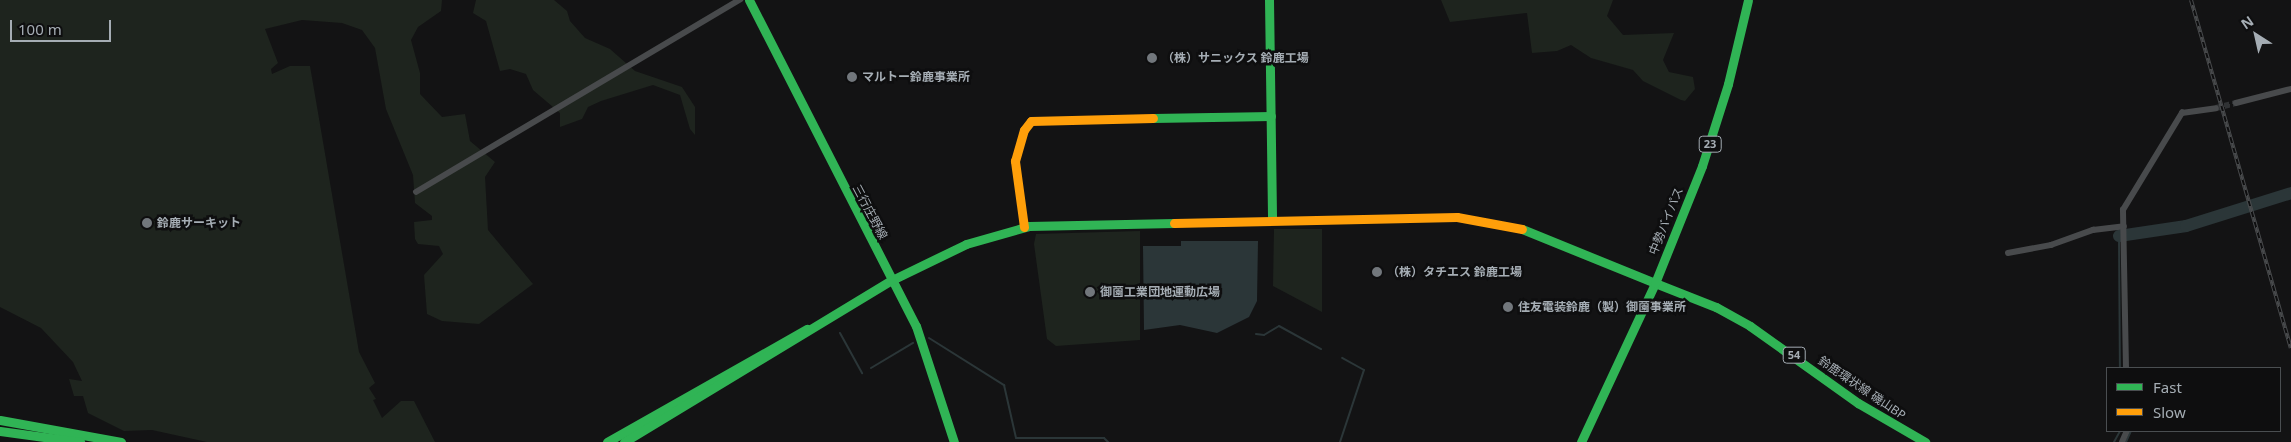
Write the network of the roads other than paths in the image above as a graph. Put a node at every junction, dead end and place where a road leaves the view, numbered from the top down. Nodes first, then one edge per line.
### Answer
1 (740, 0) edge
2 (749, 0) edge
3 (1269, 0) edge
4 (1748, 0) edge
5 (2291, 89) edge
6 (2236, 103) tunnel mouth
7 (2216, 108) tunnel mouth
8 (1271, 116) junction
9 (416, 192) dead end
10 (1272, 219) junction
11 (1024, 226) junction
12 (2124, 227) junction
13 (2008, 253) dead end
14 (892, 280) junction
15 (1655, 283) junction
16 (836, 314) junction
17 (2126, 367) edge
18 (0, 420) edge
19 (0, 431) edge
20 (80, 442) edge
21 (121, 442) edge
22 (607, 442) edge
23 (624, 442) edge
24 (954, 442) edge
25 (1581, 442) edge
26 (1925, 442) edge

1 - 9 street
2 - 14 main road, 三行庄野線
3 - 8 main road
4 - 15 main road, 中勢バイパス / 23
5 - 6 street
7 - 12 street
8 - 10 main road
8 - 11 main road
10 - 11 main road, 鈴鹿環状線 磯山BP
10 - 15 main road, 鈴鹿環状線 磯山BP
11 - 14 main road, 鈴鹿環状線 磯山BP
12 - 13 street
12 - 17 street
14 - 16 main road, 鈴鹿環状線 磯山BP
14 - 24 main road, 三行庄野線
15 - 25 main road, 中勢バイパス / 23
15 - 26 main road, 鈴鹿環状線 磯山BP / 54
16 - 22 main road
16 - 23 main road
18 - 21 main road
19 - 20 main road

